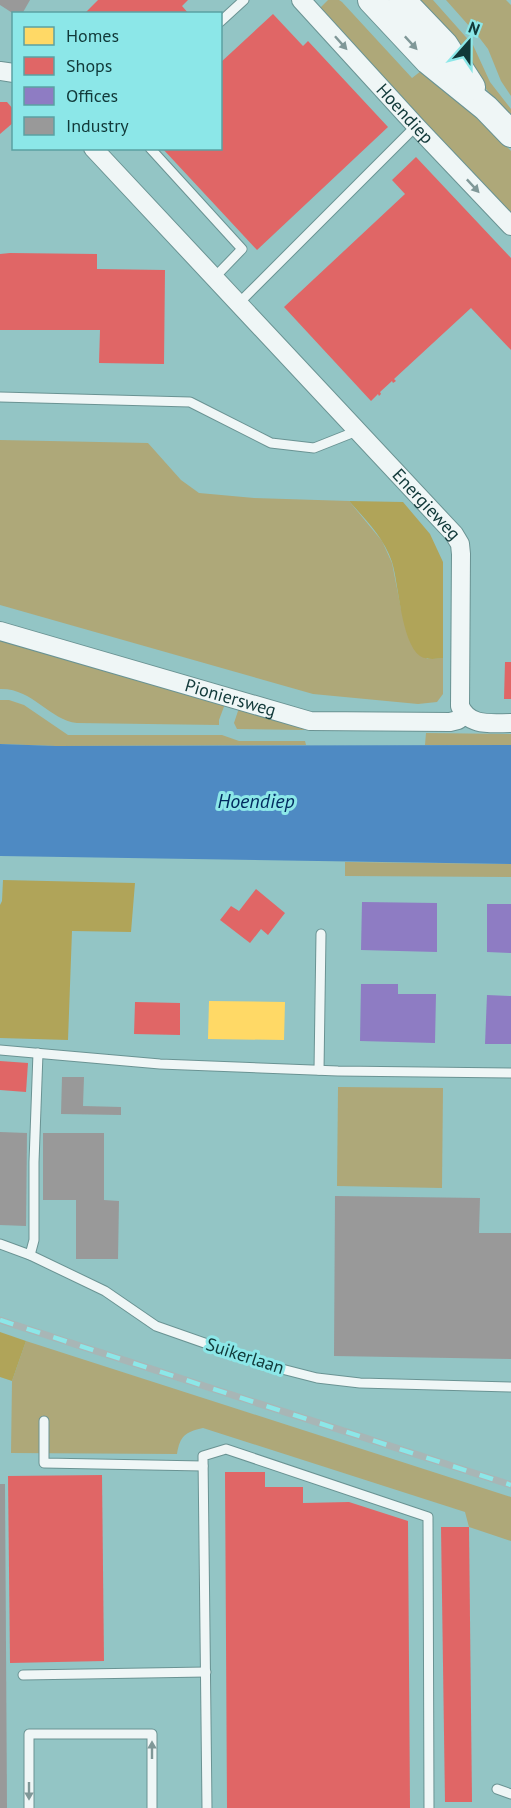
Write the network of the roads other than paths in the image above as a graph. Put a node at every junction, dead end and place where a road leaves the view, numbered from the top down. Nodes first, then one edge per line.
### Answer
1 (244, 0) edge
2 (301, 0) edge
3 (371, 0) edge
4 (402, 0) edge
5 (222, 20) edge
6 (486, 108) junction
7 (416, 126) junction
8 (511, 134) edge
9 (95, 150) edge
10 (152, 150) edge
11 (511, 226) edge
12 (214, 278) junction
13 (238, 304) junction
14 (0, 397) edge
15 (357, 431) junction
16 (0, 631) edge
17 (465, 715) junction
18 (511, 723) edge
19 (321, 934) dead end
20 (0, 1050) edge
21 (38, 1053) junction
22 (319, 1070) junction
23 (511, 1073) edge
24 (0, 1244) edge
25 (30, 1255) junction
26 (511, 1387) edge
27 (44, 1420) dead end
28 (203, 1466) junction
29 (206, 1672) junction
30 (23, 1675) dead end
31 (497, 1789) dead end
32 (511, 1794) edge
33 (29, 1808) edge
34 (152, 1808) edge
35 (207, 1808) edge
36 (429, 1808) edge

1 - 5 lane
2 -> 7 street, Hoendiep
3 -> 6 main road
4 - 6 main road
6 - 8 main road
7 -> 11 street, Hoendiep
7 - 13 lane
9 - 12 street, Energieweg
10 - 12 lane
12 - 13 street, Energieweg
13 - 15 street, Energieweg
14 - 15 lane
15 - 17 street, Energieweg
16 - 17 street, Pioniersweg
17 - 18 street
19 - 22 lane
20 - 21 lane
21 - 22 lane
21 - 25 lane
22 - 23 lane
24 - 25 lane, Suikerlaan
25 - 26 lane, Suikerlaan
27 - 28 lane
28 - 29 lane
28 - 36 lane
29 - 30 lane
29 - 35 lane
31 - 32 lane
34 -> 33 lane

